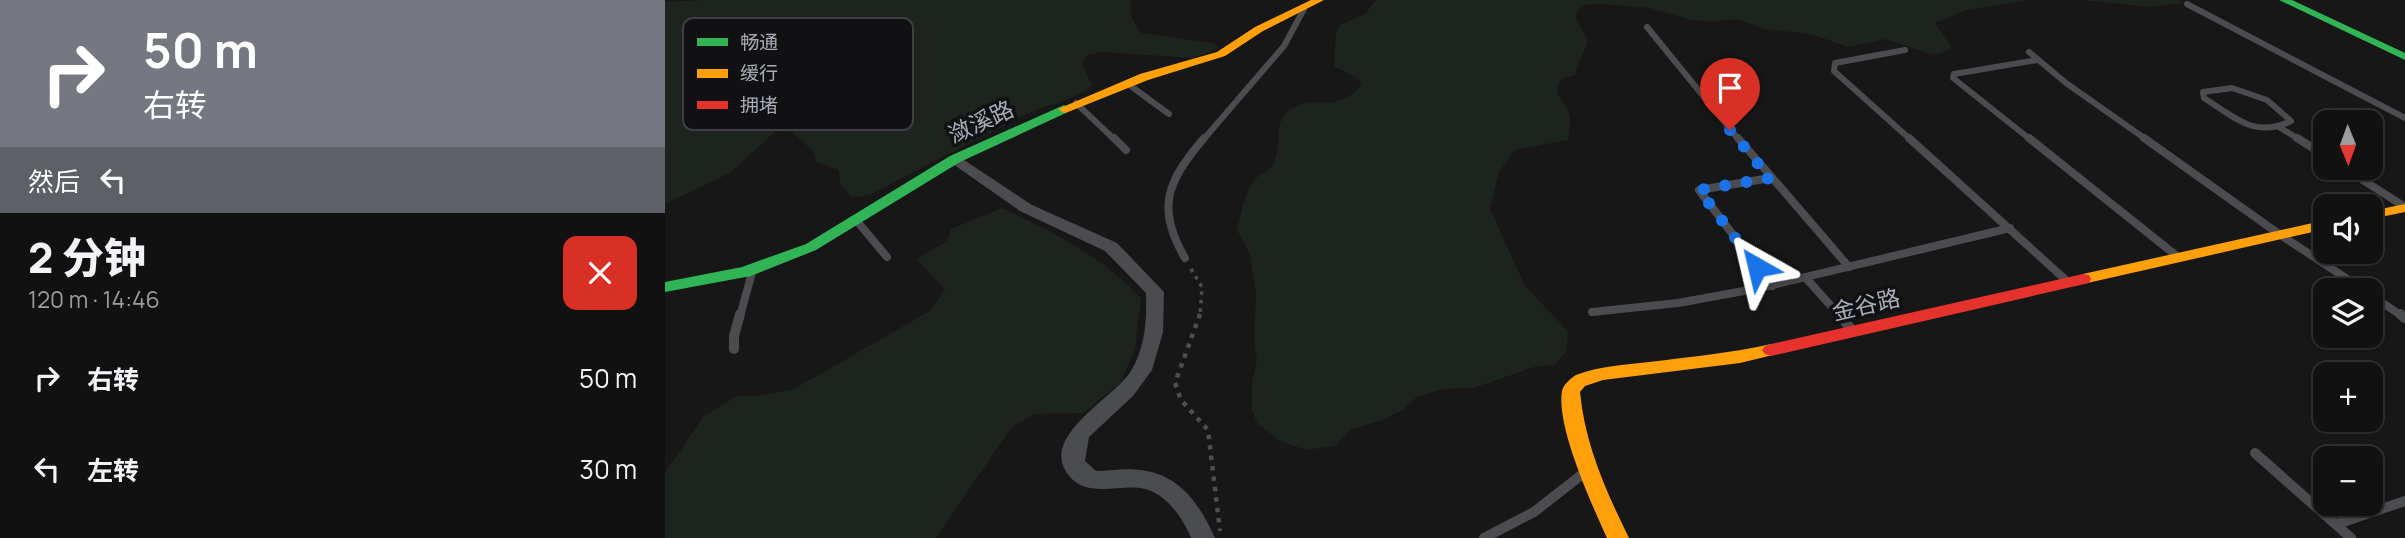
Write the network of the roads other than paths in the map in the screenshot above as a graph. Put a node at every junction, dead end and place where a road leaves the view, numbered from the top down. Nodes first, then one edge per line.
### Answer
1 (1319, 0) edge
2 (2284, 0) edge
3 (2301, 0) edge
4 (2187, 4) dead end
5 (1304, 9) junction
6 (1647, 27) dead end
7 (2405, 48) edge
8 (1905, 50) dead end
9 (2029, 52) dead end
10 (2405, 57) edge
11 (2037, 60) junction
12 (1128, 84) junction
13 (1076, 103) junction
14 (1169, 114) dead end
15 (2405, 118) edge
16 (2279, 127) junction
17 (2313, 148) edge
18 (1126, 150) dead end
19 (955, 159) junction
20 (1770, 178) junction
21 (2363, 180) edge
22 (2405, 207) edge
23 (2383, 212) edge
24 (856, 220) junction
25 (2313, 227) edge
26 (2010, 228) junction
27 (2279, 234) junction
28 (887, 257) dead end
29 (2178, 257) junction
30 (1185, 258) road end
31 (1849, 267) junction
32 (753, 269) junction
33 (1805, 277) junction
34 (2346, 278) edge
35 (2068, 282) junction
36 (1772, 286) junction
37 (665, 287) edge
38 (2383, 303) edge
39 (1592, 312) dead end
40 (2405, 318) edge
41 (1853, 331) junction
42 (734, 349) dead end
43 (2255, 453) dead end
44 (1588, 469) junction
45 (2405, 501) edge
46 (2337, 524) junction
47 (1203, 538) edge
48 (1484, 538) edge
49 (1618, 538) edge
50 (2351, 538) edge

1 - 5 street, 潋溪路
2 - 10 street
3 - 7 street
4 - 15 lane
5 - 12 street, 潋溪路
5 - 30 lane
6 - 20 lane
8 - 26 lane
9 - 11 lane
11 - 27 lane
11 - 29 lane
12 - 13 street, 潋溪路
12 - 14 lane
13 - 18 lane
13 - 19 street, 潋溪路
16 - 16 lane
16 - 17 lane
19 - 24 street, 潋溪路
19 - 47 street
20 - 31 lane
20 - 36 lane
21 - 22 lane
22 - 23 street
24 - 28 lane
24 - 32 street, 潋溪路
25 - 27 street, 金谷路
26 - 31 lane
26 - 35 lane
27 - 29 street, 金谷路
27 - 34 lane
29 - 35 street, 金谷路
31 - 33 lane
32 - 37 street, 潋溪路
32 - 42 lane
33 - 36 lane
33 - 41 lane
35 - 41 street, 金谷路
36 - 39 lane
38 - 40 lane
41 - 44 street, 金谷路
43 - 46 lane
44 - 48 lane
44 - 49 street, 金谷路
45 - 46 lane
46 - 50 lane

